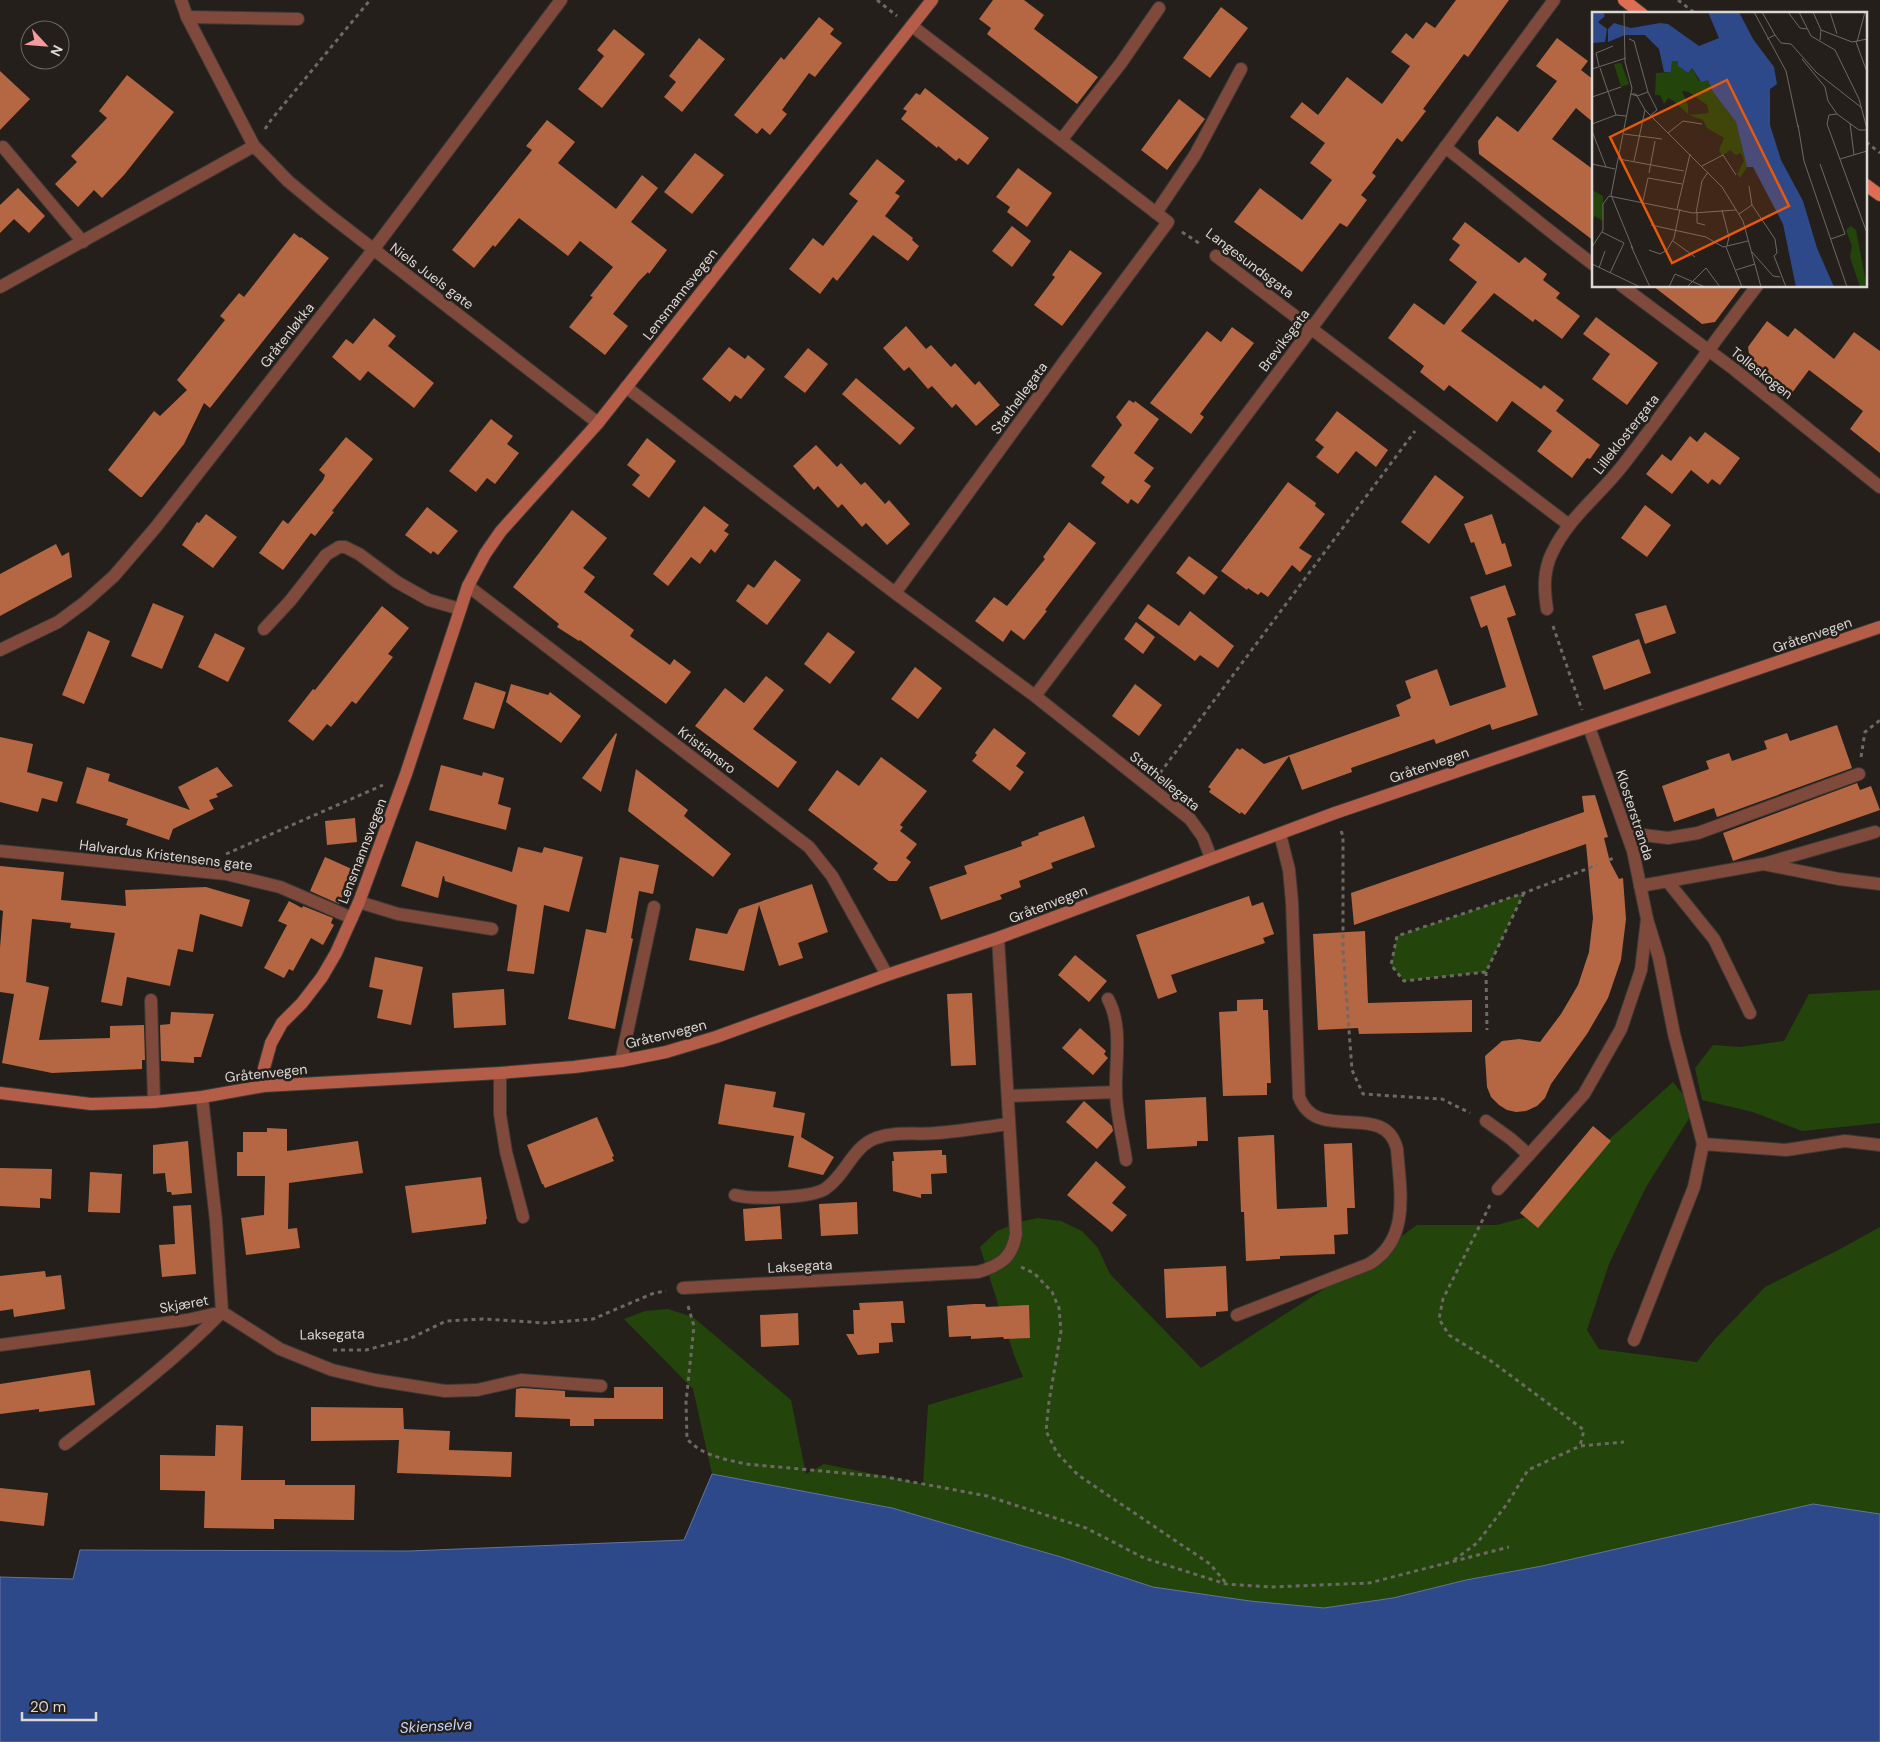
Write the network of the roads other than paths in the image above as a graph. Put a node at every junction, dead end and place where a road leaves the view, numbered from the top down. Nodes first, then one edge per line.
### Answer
1 (181, 0) edge
2 (561, 0) edge
3 (932, 0) edge
4 (1554, 0) edge
5 (1624, 0) edge
6 (1159, 8) dead end
7 (1639, 12) edge
8 (187, 17) junction
9 (298, 19) dead end
10 (912, 26) junction
11 (1241, 69) dead end
12 (1062, 139) junction
13 (254, 146) junction
14 (3, 147) dead end
15 (1445, 147) junction
16 (1868, 186) edge
17 (1880, 195) edge
18 (1156, 213) junction
19 (83, 242) junction
20 (373, 250) junction
21 (1216, 256) road end
22 (1592, 264) edge
23 (0, 287) edge
24 (1625, 288) edge
25 (1755, 288) edge
26 (1311, 329) junction
27 (1708, 350) junction
28 (626, 387) junction
29 (598, 422) junction
30 (1880, 488) edge
31 (1569, 525) junction
32 (468, 586) junction
33 (895, 593) junction
34 (460, 609) junction
35 (1547, 609) road end
36 (1880, 627) edge
37 (264, 629) dead end
38 (0, 650) edge
39 (1035, 696) junction
40 (1588, 727) junction
41 (1859, 774) road end
42 (1875, 832) dead end
43 (1627, 833) junction
44 (1280, 834) junction
45 (0, 851) edge
46 (1211, 858) junction
47 (1763, 864) junction
48 (1668, 882) junction
49 (1880, 884) edge
50 (1640, 886) junction
51 (359, 902) junction
52 (654, 907) dead end
53 (352, 918) junction
54 (1647, 918) junction
55 (492, 929) dead end
56 (998, 938) junction
57 (887, 975) junction
58 (1108, 999) dead end
59 (151, 1000) dead end
60 (1750, 1013) dead end
61 (621, 1061) junction
62 (500, 1073) junction
63 (264, 1086) junction
64 (1116, 1092) junction
65 (0, 1093) edge
66 (1008, 1096) junction
67 (202, 1097) junction
68 (154, 1102) junction
69 (1486, 1122) road end
70 (1009, 1124) junction
71 (1703, 1144) junction
72 (1880, 1145) edge
73 (1529, 1155) junction
74 (1126, 1160) dead end
75 (1498, 1189) road end
76 (735, 1195) dead end
77 (523, 1218) dead end
78 (683, 1288) road end
79 (222, 1312) junction
80 (1237, 1314) dead end
81 (1634, 1340) dead end
82 (0, 1345) edge
83 (601, 1386) dead end
84 (65, 1444) dead end

1 - 8 street, Niels Juels gate
2 - 20 street, Gråtenløkka
3 - 10 street, Lensmannsvegen
4 - 15 street, Breviksgata
5 - 7 main road
6 - 12 street
8 - 9 street
8 - 13 street, Niels Juels gate
10 - 12 street
10 - 28 street, Lensmannsvegen
11 - 18 street
12 - 18 street
13 - 19 street
13 - 20 street, Niels Juels gate
14 - 19 street
15 - 22 street
15 - 26 street, Breviksgata
16 - 17 main road
18 - 33 street, Stathellegata
19 - 23 street
20 - 29 street, Niels Juels gate
20 - 38 street, Gråtenløkka
21 - 26 street, Langesundsgata
24 - 27 street, Tolleskogen
25 - 27 street, Lilleklostergata
26 - 31 street, Langesundsgata
26 - 39 street, Breviksgata
27 - 30 street, Tolleskogen
27 - 31 street, Lilleklostergata
28 - 29 street, Lensmannsvegen
28 - 33 street, Stathellegata
29 - 32 street, Lensmannsvegen
31 - 35 street, Lilleklostergata
32 - 34 street, Lensmannsvegen
32 - 57 street, Kristiansro
33 - 39 street, Stathellegata
34 - 37 street
34 - 51 street, Lensmannsvegen
36 - 40 street, Gråtenvegen
39 - 46 street, Stathellegata
40 - 43 street, Klosterstranda
40 - 44 street, Gråtenvegen
41 - 43 street
42 - 47 street
43 - 50 street, Klosterstranda
44 - 46 street, Gråtenvegen
44 - 80 street
45 - 53 street, Halvardus Kristensens gate
46 - 56 street, Gråtenvegen
47 - 48 street
47 - 49 street
48 - 50 street
48 - 60 street
50 - 54 street, Klosterstranda
51 - 53 street, Lensmannsvegen
51 - 55 street
52 - 61 street
53 - 63 street, Lensmannsvegen
54 - 71 street
54 - 73 street, Klosterstranda
56 - 57 street, Gråtenvegen
56 - 66 street
57 - 61 street, Gråtenvegen
58 - 64 street
59 - 68 street
61 - 62 street, Gråtenvegen
62 - 63 street, Gråtenvegen
62 - 77 street
63 - 67 street, Gråtenvegen
64 - 66 street
64 - 74 street
65 - 68 street, Gråtenvegen
66 - 70 street
67 - 68 street, Gråtenvegen
67 - 79 street
69 - 73 street
70 - 76 street
70 - 78 street, Laksegata
71 - 72 street
71 - 81 street
73 - 75 street, Klosterstranda
79 - 82 street, Skjæret
79 - 83 street, Skjæret
79 - 84 street

